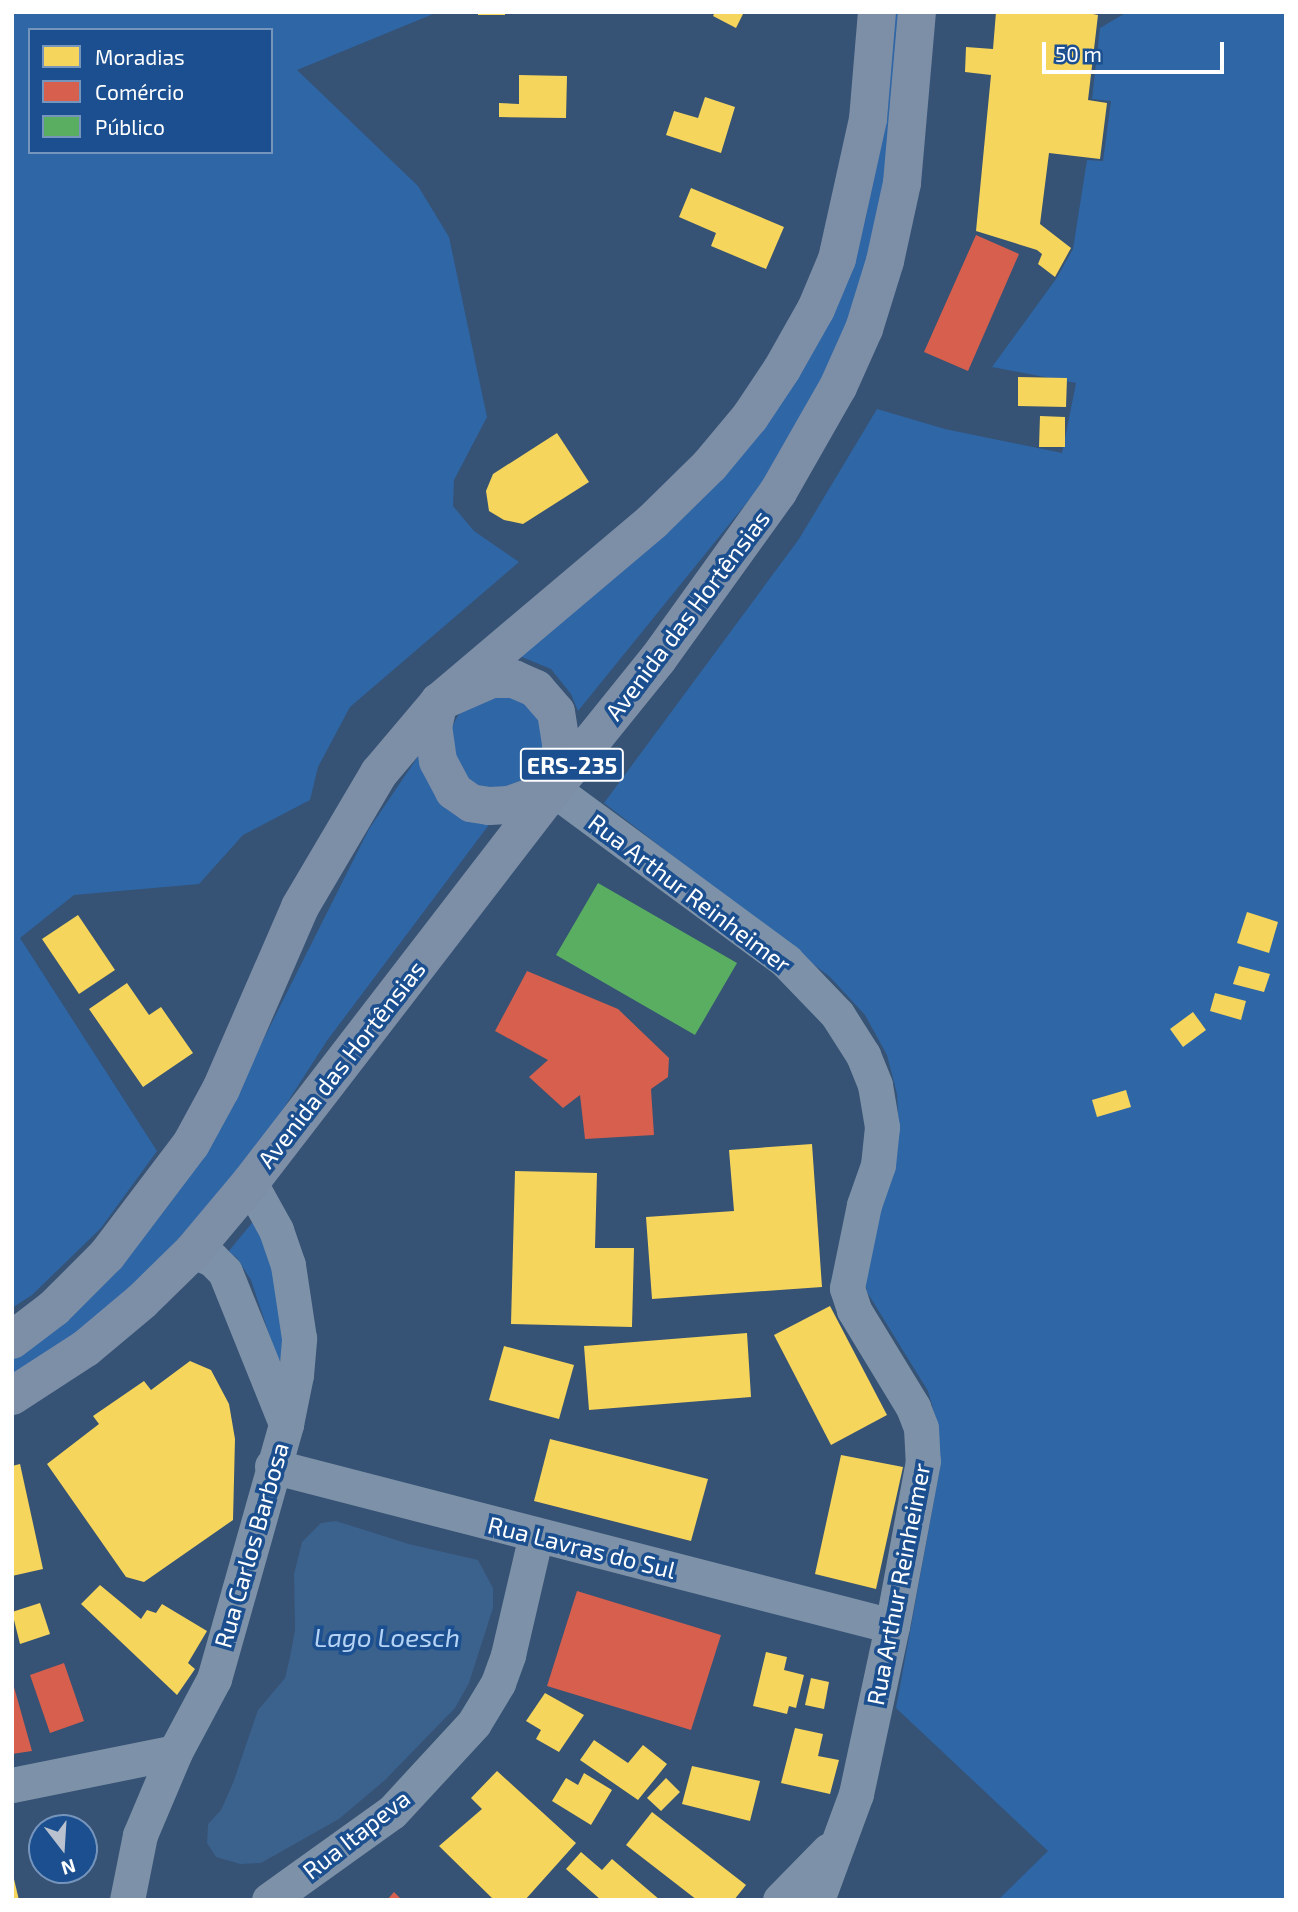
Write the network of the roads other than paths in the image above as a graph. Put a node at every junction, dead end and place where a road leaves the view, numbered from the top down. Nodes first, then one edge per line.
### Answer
1 (877, 12) edge
2 (917, 12) edge
3 (439, 702) junction
4 (553, 789) junction
5 (250, 1183) junction
6 (193, 1251) junction
7 (12, 1340) edge
8 (12, 1396) edge
9 (286, 1423) junction
10 (272, 1466) junction
11 (536, 1535) junction
12 (892, 1626) junction
13 (175, 1752) junction
14 (12, 1785) edge
15 (840, 1839) junction
16 (127, 1900) edge
17 (269, 1900) edge
18 (780, 1900) edge
19 (817, 1900) edge

1 - 3 main road
2 - 4 main road, Avenida das Hortênsias / ERS-235
3 - 4 main road
3 - 4 main road
3 - 7 main road
4 - 5 main road, Avenida das Hortênsias / ERS-235
4 - 12 street, Rua Arthur Reinheimer
5 - 6 main road, Avenida das Hortênsias / ERS-235
5 - 9 street, Rua Carlos Barbosa
6 - 8 main road, Avenida das Hortênsias / ERS-235
6 - 9 street
9 - 10 street, Rua Carlos Barbosa
10 - 11 street, Rua Lavras do Sul
10 - 13 street, Rua Carlos Barbosa
11 - 12 street, Rua Lavras do Sul
11 - 17 street, Rua Itapeva
12 - 15 street, Rua Arthur Reinheimer
13 - 14 street
13 - 16 street, Rua Carlos Barbosa
15 - 18 street
15 - 19 street, Rua Arthur Reinheimer

